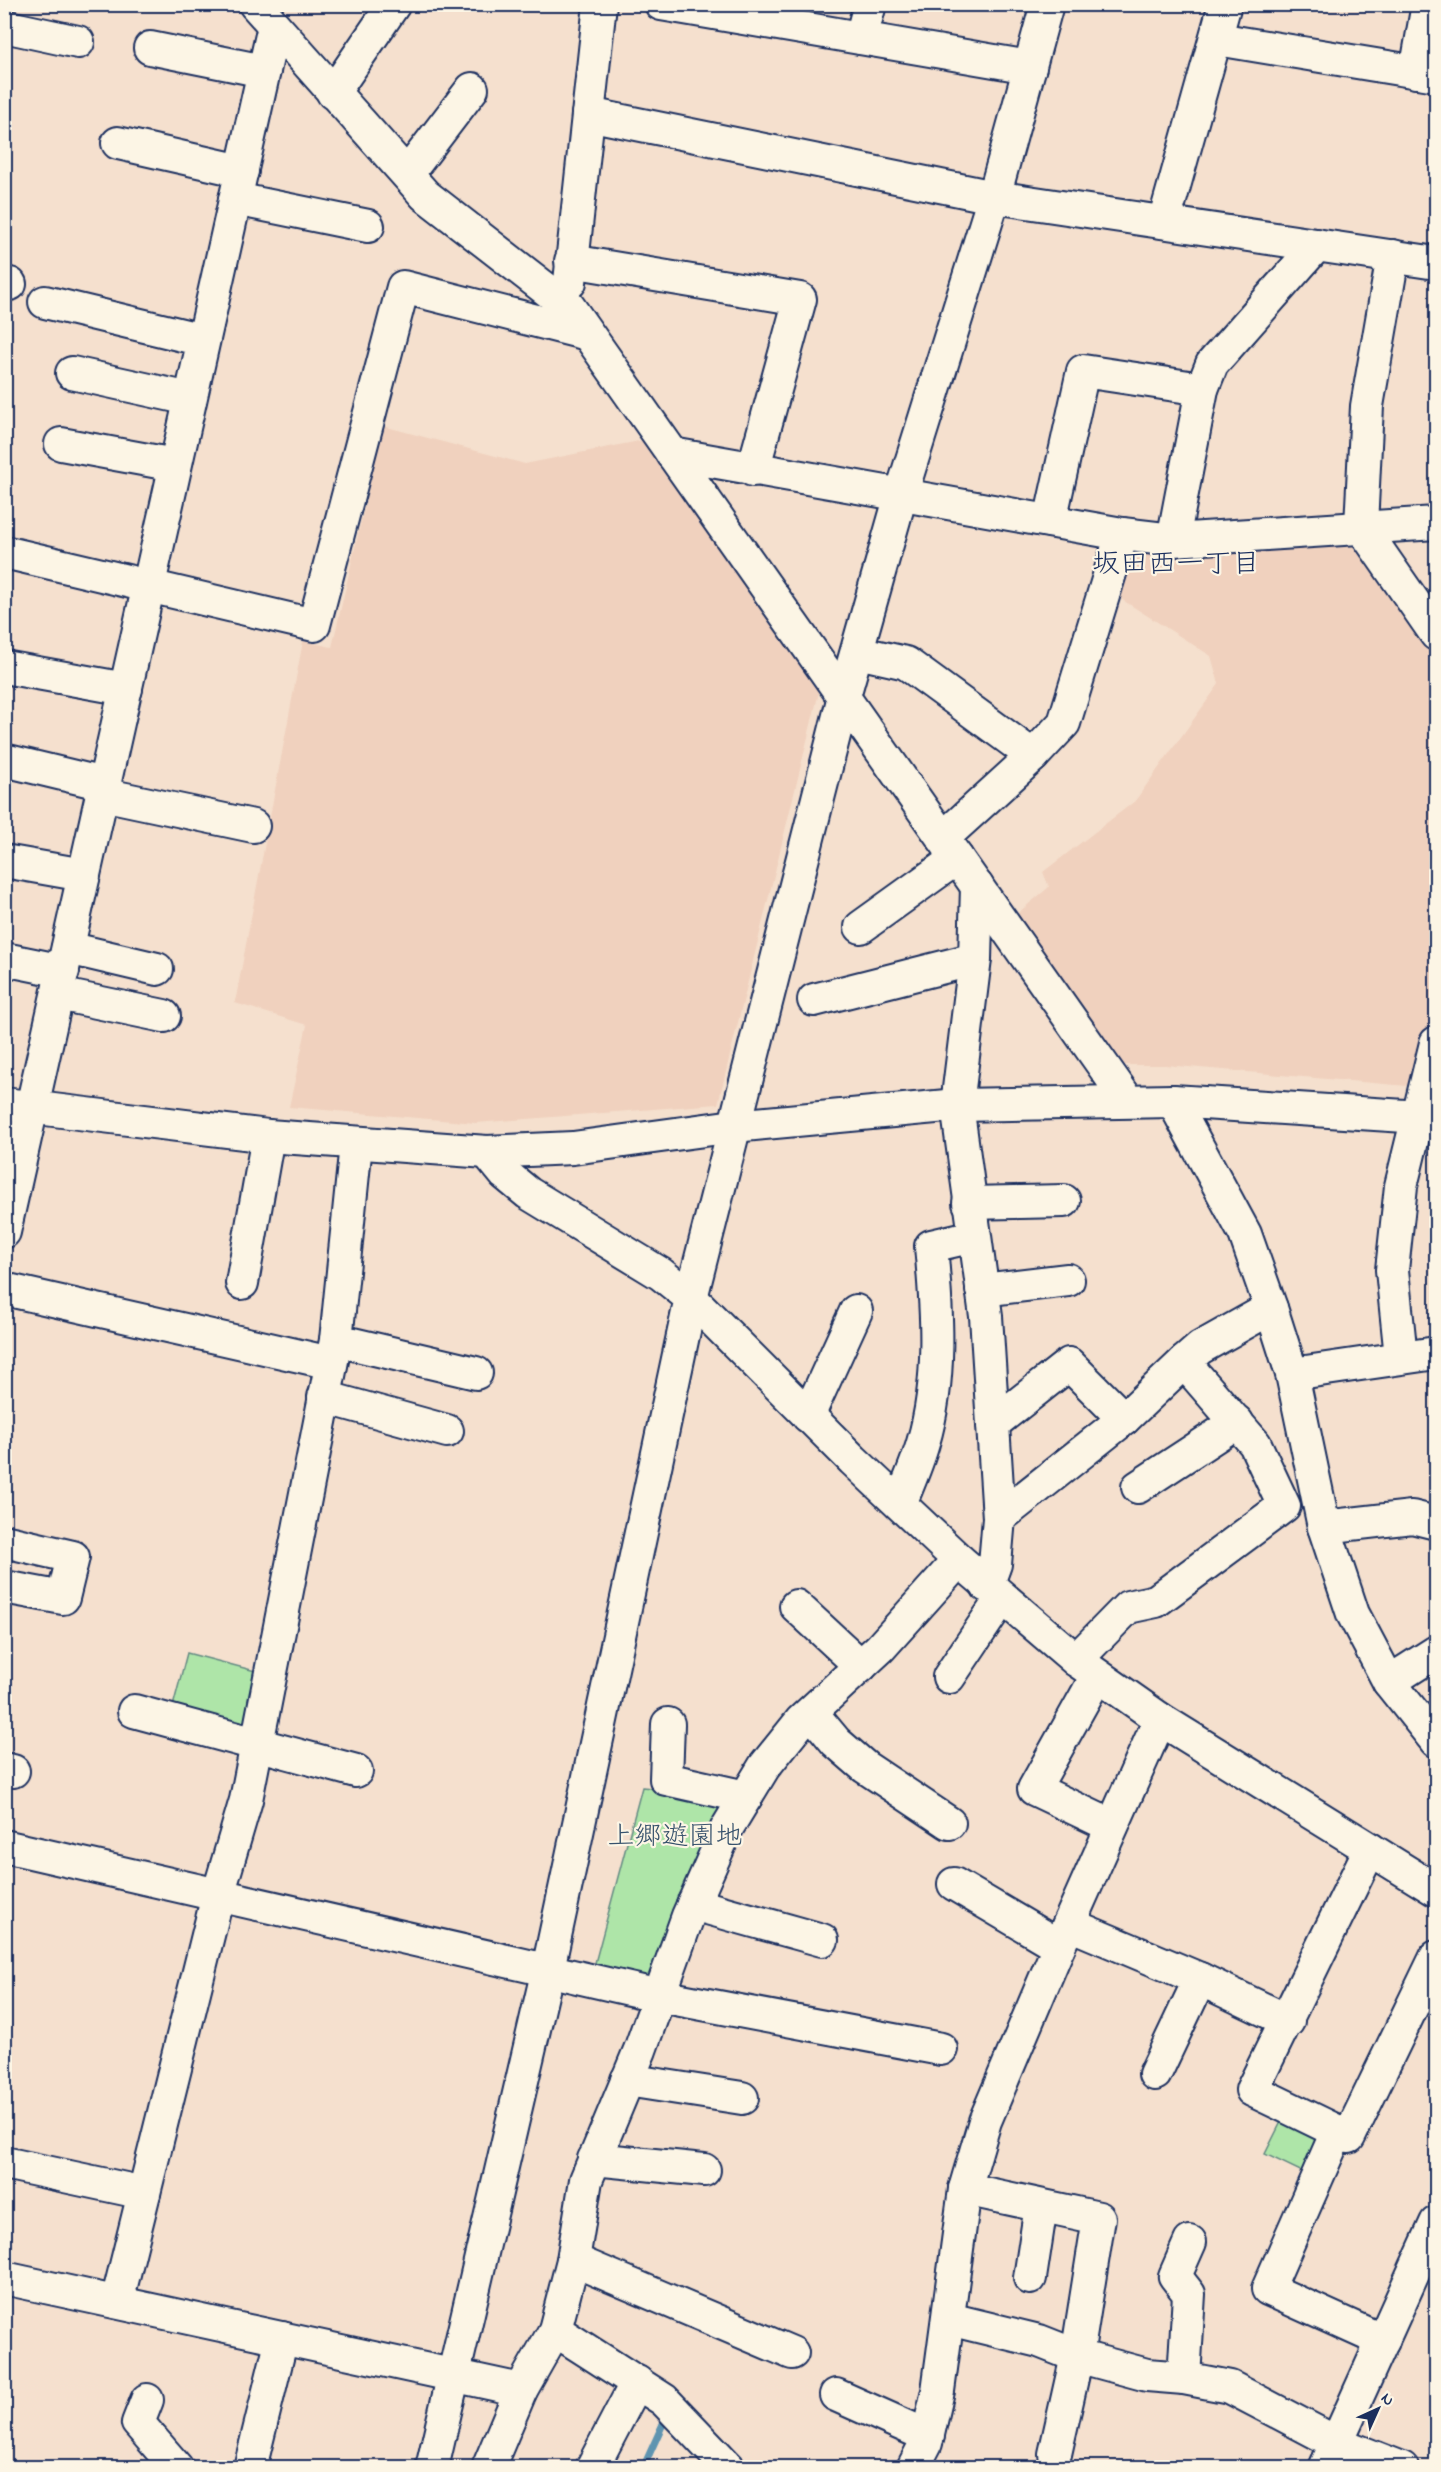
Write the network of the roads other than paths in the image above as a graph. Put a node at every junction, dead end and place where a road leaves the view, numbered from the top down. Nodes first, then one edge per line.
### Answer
1 (394, 4) edge
2 (600, 4) edge
3 (661, 4) edge
4 (870, 4) edge
5 (1047, 4) edge
6 (1225, 4) edge
7 (1428, 4) edge
8 (265, 15) edge
9 (4, 26) edge
10 (861, 38) junction
11 (1217, 39) junction
12 (78, 42) dead end
13 (150, 48) dead end
14 (1030, 67) junction
15 (264, 71) junction
16 (1426, 74) edge
17 (472, 89) dead end
18 (333, 93) junction
19 (588, 114) junction
20 (118, 143) dead end
21 (408, 173) junction
22 (238, 185) junction
23 (994, 197) junction
24 (1164, 222) junction
25 (368, 226) dead end
26 (1317, 245) junction
27 (1393, 256) junction
28 (571, 261) junction
29 (1437, 263) edge
30 (45, 302) dead end
31 (577, 320) junction
32 (203, 340) junction
33 (72, 373) dead end
34 (1202, 389) junction
35 (190, 399) junction
36 (61, 444) dead end
37 (672, 454) junction
38 (175, 465) junction
39 (753, 470) junction
40 (901, 495) junction
41 (1050, 521) junction
42 (1437, 523) edge
43 (1361, 526) junction
44 (1122, 534) junction
45 (1173, 540) junction
46 (4, 552) edge
47 (148, 585) junction
48 (1437, 634) edge
49 (856, 651) junction
50 (4, 667) edge
51 (126, 688) junction
52 (844, 696) junction
53 (1033, 756) junction
54 (4, 760) edge
55 (103, 789) junction
56 (253, 826) dead end
57 (950, 848) junction
58 (4, 861) edge
59 (84, 874) junction
60 (977, 886) junction
61 (861, 927) dead end
62 (4, 959) edge
63 (975, 959) junction
64 (157, 969) dead end
65 (63, 971) junction
66 (814, 1000) dead end
67 (165, 1016) dead end
68 (1437, 1043) edge
69 (1128, 1101) junction
70 (1173, 1101) junction
71 (18, 1105) edge
72 (957, 1105) junction
73 (1428, 1117) edge
74 (734, 1126) junction
75 (268, 1136) junction
76 (356, 1144) junction
77 (487, 1152) junction
78 (1064, 1201) dead end
79 (969, 1203) junction
80 (4, 1232) edge
81 (974, 1236) junction
82 (1068, 1280) dead end
83 (242, 1283) dead end
84 (4, 1289) edge
85 (982, 1290) junction
86 (691, 1298) junction
87 (1271, 1308) junction
88 (856, 1311) dead end
89 (333, 1351) junction
90 (1437, 1353) edge
91 (1401, 1357) junction
92 (1184, 1362) junction
93 (476, 1373) dead end
94 (1292, 1374) junction
95 (324, 1397) junction
96 (808, 1416) junction
97 (1124, 1419) junction
98 (1302, 1422) junction
99 (993, 1424) junction
100 (447, 1431) dead end
101 (1246, 1433) junction
102 (1138, 1487) dead end
103 (900, 1504) junction
104 (999, 1518) junction
105 (1437, 1523) edge
106 (1324, 1527) junction
107 (4, 1541) edge
108 (959, 1560) junction
109 (4, 1587) edge
110 (994, 1592) junction
111 (796, 1606) dead end
112 (1437, 1652) edge
113 (861, 1666) junction
114 (1087, 1668) junction
115 (949, 1677) dead end
116 (1389, 1682) junction
117 (134, 1711) dead end
118 (812, 1712) junction
119 (1160, 1719) junction
120 (668, 1724) dead end
121 (1437, 1741) edge
122 (257, 1745) junction
123 (356, 1771) dead end
124 (746, 1797) junction
125 (949, 1823) dead end
126 (1112, 1826) junction
127 (4, 1846) edge
128 (1370, 1849) junction
129 (954, 1884) dead end
130 (1437, 1890) edge
131 (218, 1894) junction
132 (693, 1904) junction
133 (1064, 1935) junction
134 (822, 1940) dead end
135 (1437, 1957) edge
136 (548, 1969) junction
137 (1200, 1979) junction
138 (660, 1996) junction
139 (1288, 2021) junction
140 (941, 2049) dead end
141 (1155, 2074) dead end
142 (627, 2080) junction
143 (742, 2098) dead end
144 (1336, 2132) junction
145 (594, 2159) junction
146 (4, 2163) edge
147 (704, 2170) dead end
148 (965, 2190) junction
149 (144, 2193) junction
150 (1041, 2206) junction
151 (1437, 2223) edge
152 (1190, 2242) dead end
153 (573, 2260) junction
154 (1030, 2277) dead end
155 (4, 2278) edge
156 (117, 2302) junction
157 (949, 2319) junction
158 (555, 2330) junction
159 (282, 2338) junction
160 (1383, 2341) junction
161 (792, 2353) dead end
162 (1077, 2356) junction
163 (453, 2375) junction
164 (1184, 2378) junction
165 (637, 2382) junction
166 (521, 2390) junction
167 (837, 2395) dead end
168 (147, 2400) dead end
169 (928, 2436) junction
170 (1055, 2454) dead end
171 (1330, 2455) edge
172 (177, 2468) edge
173 (250, 2468) edge
174 (432, 2468) edge
175 (488, 2468) edge
176 (592, 2468) edge
177 (729, 2468) edge
178 (913, 2468) edge
179 (1402, 2468) edge

1 - 18 street
2 - 19 street
3 - 10 street
4 - 10 street
5 - 14 street
6 - 11 street
7 - 16 street
8 - 15 street
8 - 18 street
9 - 12 street
10 - 14 street
11 - 16 street
11 - 24 street
13 - 15 street
14 - 23 street
15 - 22 street
17 - 21 street
18 - 21 street
19 - 23 street
19 - 28 street
20 - 22 street
21 - 31 street
22 - 25 street
22 - 32 street
23 - 24 street
23 - 40 street
24 - 26 street
26 - 27 street
26 - 34 street
27 - 29 street
27 - 43 street
28 - 31 street
28 - 39 street
30 - 32 street
31 - 37 street
31 - 47 street
32 - 35 street
33 - 35 street
34 - 41 street
34 - 45 street
35 - 38 street
36 - 38 street
37 - 39 street
37 - 52 street
38 - 47 street
39 - 40 street
40 - 41 street
40 - 49 street
41 - 44 street
42 - 43 street
43 - 45 street
43 - 48 street
44 - 45 street
44 - 53 street
46 - 47 street
47 - 51 street
49 - 52 street
49 - 53 street
50 - 51 street
51 - 55 street
52 - 57 street
52 - 74 street
53 - 57 street
54 - 55 street
55 - 56 street
55 - 59 street
57 - 60 street
57 - 61 street
58 - 59 street
59 - 65 street
60 - 63 street
60 - 69 street
62 - 65 street
63 - 66 street
63 - 72 street
64 - 65 street
65 - 67 street
65 - 71 street
68 - 73 street
69 - 70 street
69 - 72 street
70 - 73 street
70 - 87 street
71 - 75 street
71 - 80 street
72 - 74 street
72 - 79 street
73 - 91 street
74 - 77 street
74 - 86 street
75 - 76 street
75 - 83 street
76 - 77 street
76 - 89 street
77 - 86 street
78 - 79 street
79 - 81 street
81 - 85 street
81 - 103 street
82 - 85 street
84 - 89 street
85 - 99 street
86 - 96 street
86 - 136 street
87 - 92 street
87 - 94 street
88 - 96 street
89 - 93 street
89 - 95 street
90 - 91 street
91 - 94 street
92 - 97 street
92 - 101 street
94 - 98 street
95 - 100 street
95 - 122 street
96 - 103 street
97 - 99 street
97 - 104 street
98 - 101 street
98 - 106 street
99 - 104 street
101 - 102 street
101 - 114 street
103 - 108 street
104 - 110 street
105 - 106 street
106 - 116 street
107 - 109 street
108 - 110 street
108 - 113 street
110 - 114 street
110 - 115 street
111 - 113 street
112 - 116 street
113 - 118 street
114 - 119 street
114 - 126 street
116 - 121 street
117 - 122 street
118 - 124 street
118 - 125 street
119 - 126 street
119 - 128 street
120 - 124 street
122 - 123 street
122 - 131 street
124 - 132 street
126 - 133 street
127 - 131 street
128 - 130 street
128 - 139 street
129 - 133 street
131 - 136 street
131 - 149 street
132 - 134 street
132 - 138 street
133 - 137 street
133 - 148 street
135 - 144 street
136 - 138 street
136 - 163 street
137 - 139 street
137 - 141 street
138 - 140 street
138 - 142 street
139 - 144 street
142 - 143 street
142 - 145 street
144 - 160 street
145 - 147 street
145 - 153 street
146 - 149 street
148 - 150 street
148 - 157 street
149 - 156 street
150 - 154 street
150 - 162 street
151 - 160 street
152 - 164 street
153 - 158 street
153 - 161 street
155 - 156 street
156 - 159 street
157 - 162 street
157 - 169 street
158 - 165 street
158 - 166 street
159 - 163 street
159 - 173 street
160 - 171 street
162 - 164 street
162 - 170 street
163 - 166 street
163 - 174 street
164 - 171 street
165 - 176 street
165 - 177 street
166 - 175 street
167 - 169 street
168 - 172 street
169 - 178 street
171 - 179 street

